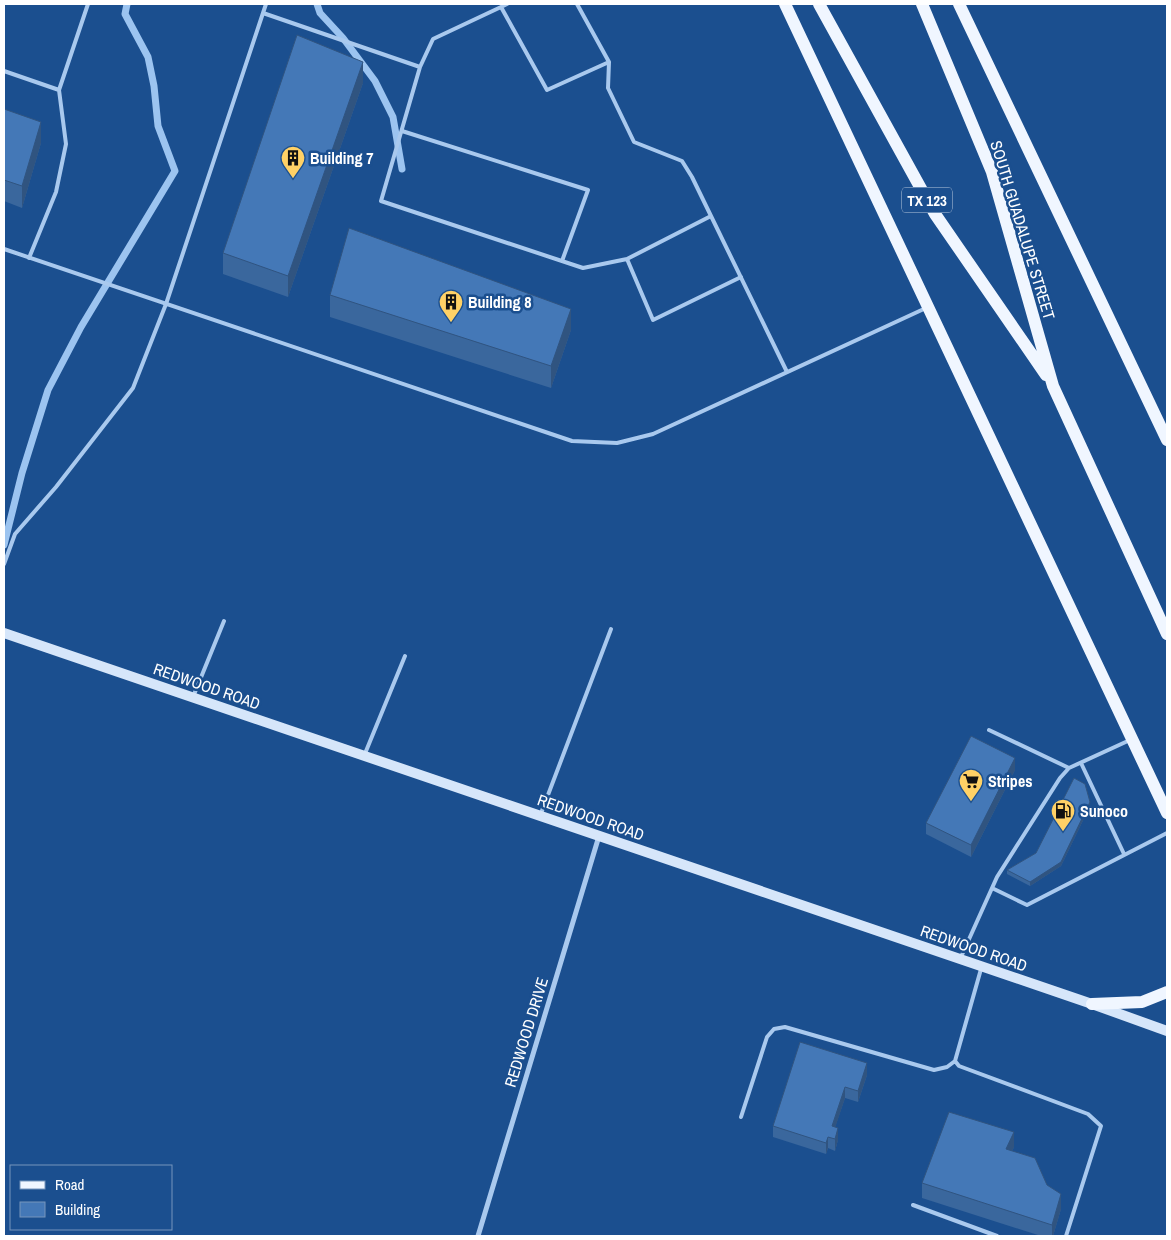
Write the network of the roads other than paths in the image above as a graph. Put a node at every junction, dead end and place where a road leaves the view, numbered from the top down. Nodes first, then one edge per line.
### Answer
1 (88, 4) edge
2 (266, 4) edge
3 (507, 4) edge
4 (576, 4) edge
5 (785, 4) edge
6 (819, 4) edge
7 (922, 4) edge
8 (959, 4) edge
9 (501, 7) junction
10 (263, 14) junction
11 (609, 62) junction
12 (420, 67) junction
13 (4, 71) edge
14 (59, 90) junction
15 (402, 131) junction
16 (711, 216) junction
17 (4, 249) edge
18 (29, 258) junction
19 (626, 258) junction
20 (562, 261) junction
21 (741, 277) junction
22 (166, 304) junction
23 (928, 307) junction
24 (787, 372) junction
25 (1054, 386) junction
26 (1167, 440) edge
27 (4, 564) edge
28 (224, 622) dead end
29 (611, 629) dead end
30 (4, 633) edge
31 (1167, 634) edge
32 (405, 656) dead end
33 (193, 697) junction
34 (989, 730) dead end
35 (1132, 739) junction
36 (364, 756) junction
37 (1081, 763) junction
38 (1069, 768) junction
39 (1167, 813) edge
40 (540, 816) junction
41 (1167, 833) edge
42 (599, 836) junction
43 (1124, 854) junction
44 (992, 888) junction
45 (960, 959) junction
46 (982, 966) junction
47 (1167, 992) edge
48 (1092, 1004) junction
49 (1167, 1031) edge
50 (956, 1062) junction
51 (741, 1117) dead end
52 (912, 1205) dead end
53 (478, 1236) edge
54 (996, 1236) edge
55 (1066, 1236) edge

1 - 14 lane
2 - 10 lane
3 - 9 lane
4 - 11 lane
5 - 23 main road
6 - 25 main road, SOUTH GUADALUPE STREET / TX 123
7 - 25 main road, SOUTH GUADALUPE STREET / TX 123
8 - 26 main road
9 - 11 lane
9 - 12 lane
10 - 12 lane
10 - 22 lane
11 - 16 lane
12 - 15 lane
13 - 14 lane
14 - 18 lane
15 - 20 lane
15 - 20 lane
16 - 19 lane
16 - 21 lane
17 - 18 lane
18 - 22 lane
19 - 20 lane
19 - 21 lane
21 - 24 lane
22 - 24 lane
22 - 27 lane
23 - 24 lane
23 - 35 main road
25 - 31 main road, SOUTH GUADALUPE STREET / TX 123
28 - 33 lane
29 - 40 lane
30 - 33 street, REDWOOD ROAD
32 - 36 lane
33 - 36 street, REDWOOD ROAD
34 - 38 lane
35 - 37 lane
35 - 39 main road
36 - 40 street, REDWOOD ROAD
37 - 38 lane
37 - 43 lane
38 - 44 lane
40 - 42 street, REDWOOD ROAD
41 - 43 lane
42 - 45 street, REDWOOD ROAD
42 - 53 street, REDWOOD DRIVE
43 - 44 lane
44 - 45 lane
45 - 46 street, REDWOOD ROAD
46 - 48 street, REDWOOD ROAD
46 - 50 lane
47 - 48 main road
48 - 49 street, REDWOOD ROAD
50 - 51 lane
50 - 55 lane
52 - 54 lane

